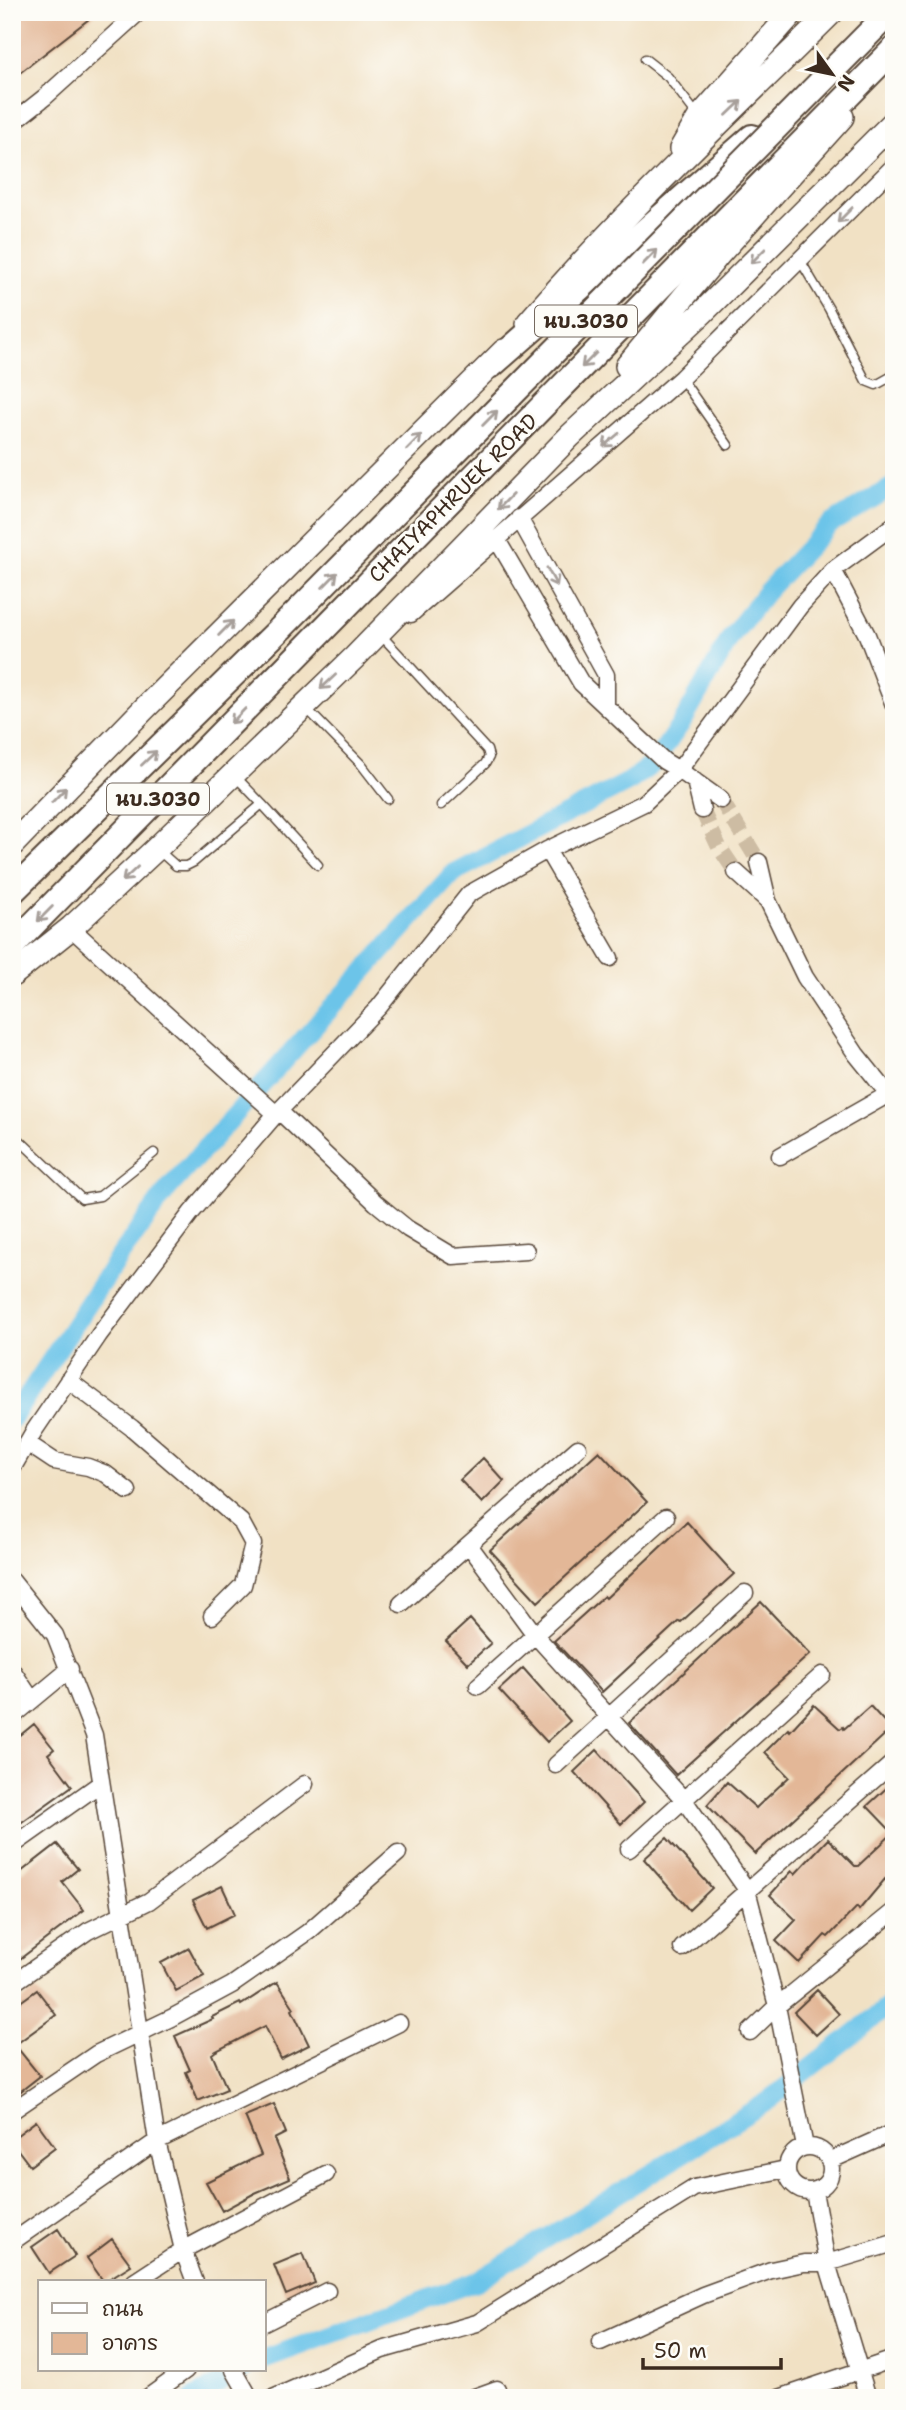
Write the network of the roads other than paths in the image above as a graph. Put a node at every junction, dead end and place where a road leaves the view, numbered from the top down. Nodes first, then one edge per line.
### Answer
1 (139, 12) edge
2 (793, 12) edge
3 (832, 12) edge
4 (890, 12) edge
5 (894, 49) edge
6 (645, 59) dead end
7 (894, 60) edge
8 (699, 118) junction
9 (894, 122) edge
10 (12, 123) edge
11 (894, 166) edge
12 (668, 173) junction
13 (800, 260) junction
14 (492, 365) junction
15 (894, 375) edge
16 (681, 378) junction
17 (570, 436) junction
18 (728, 444) dead end
19 (519, 518) junction
20 (894, 525) edge
21 (496, 538) junction
22 (833, 570) junction
23 (381, 635) junction
24 (606, 704) junction
25 (303, 705) junction
26 (894, 705) edge
27 (680, 770) junction
28 (233, 774) junction
29 (695, 781) junction
30 (388, 799) dead end
31 (722, 800) tunnel mouth
32 (262, 804) junction
33 (441, 806) dead end
34 (702, 810) tunnel mouth
35 (12, 845) edge
36 (156, 849) junction
37 (547, 850) junction
38 (759, 862) tunnel mouth
39 (318, 865) dead end
40 (737, 872) tunnel mouth
41 (12, 892) edge
42 (768, 901) junction
43 (71, 928) junction
44 (12, 946) edge
45 (610, 958) dead end
46 (12, 975) edge
47 (890, 1098) edge
48 (276, 1111) junction
49 (12, 1133) edge
50 (154, 1153) dead end
51 (780, 1156) dead end
52 (526, 1251) dead end
53 (68, 1380) junction
54 (27, 1443) junction
55 (578, 1448) dead end
56 (12, 1469) edge
57 (128, 1491) dead end
58 (666, 1517) dead end
59 (469, 1545) junction
60 (12, 1581) edge
61 (745, 1593) dead end
62 (401, 1604) dead end
63 (212, 1616) dead end
64 (536, 1636) junction
65 (70, 1669) junction
66 (12, 1670) edge
67 (822, 1675) dead end
68 (478, 1686) dead end
69 (32, 1700) junction
70 (12, 1717) edge
71 (610, 1717) junction
72 (894, 1762) edge
73 (556, 1765) dead end
74 (101, 1783) junction
75 (305, 1784) dead end
76 (684, 1800) junction
77 (12, 1846) edge
78 (629, 1849) dead end
79 (398, 1853) dead end
80 (747, 1890) junction
81 (894, 1911) edge
82 (121, 1914) junction
83 (682, 1948) dead end
84 (12, 1984) edge
85 (777, 2006) junction
86 (399, 2023) dead end
87 (750, 2032) dead end
88 (140, 2033) junction
89 (12, 2112) edge
90 (894, 2132) edge
91 (157, 2141) junction
92 (805, 2147) junction
93 (829, 2161) junction
94 (786, 2169) junction
95 (327, 2174) dead end
96 (814, 2191) junction
97 (12, 2242) edge
98 (894, 2243) edge
99 (183, 2250) junction
100 (827, 2263) junction
101 (137, 2280) edge
102 (194, 2280) edge
103 (327, 2291) dead end
104 (266, 2322) edge
105 (600, 2342) dead end
106 (894, 2359) edge
107 (861, 2371) junction
108 (183, 2372) edge
109 (235, 2372) edge
110 (497, 2389) dead end
111 (146, 2398) edge
112 (250, 2398) edge
113 (273, 2398) edge
114 (472, 2398) edge
115 (779, 2398) edge
116 (869, 2398) edge

1 - 10 street
2 - 8 main road
12 -> 3 main road
4 - 14 main road
41 -> 4 main road, CHAIYAPHRUEK ROAD / นบ.3030, bridge
5 -> 44 main road, CHAIYAPHRUEK ROAD / นบ.3030
6 - 8 lane
7 - 17 main road
8 - 12 main road
9 -> 17 main road
11 -> 13 street
12 - 14 main road
13 - 15 lane
13 - 16 street
35 -> 14 main road
16 - 18 lane
16 -> 19 street
17 -> 23 main road
19 - 21 street
19 -> 24 street
20 - 22 street
21 - 23 street
21 - 24 street
22 - 26 street
22 - 27 street
23 -> 25 main road
23 - 33 lane
24 - 27 street
25 - 28 main road
25 - 30 lane
27 - 29 street
27 - 37 street
28 - 32 lane
28 - 36 main road
29 - 31 street
29 - 34 street
32 - 36 lane
32 - 39 lane
36 -> 43 main road
37 - 45 street
37 - 48 street
38 - 42 street
40 - 42 street
42 - 47 street
43 - 46 main road
43 - 48 street
47 - 51 street
48 - 52 street
48 - 53 street
49 - 50 lane
53 - 54 street
53 - 63 street
54 - 56 street
54 - 57 street
55 - 59 street
58 - 64 street
59 - 62 street
59 - 64 street
60 - 65 street
61 - 71 street
64 - 68 street
64 - 71 street
65 - 69 street
65 - 74 street
66 - 69 street
67 - 76 street
69 - 70 street
71 - 73 street
71 - 76 street
72 - 80 street
74 - 77 street
74 - 82 street
75 - 82 street
76 - 78 street
76 - 80 street
79 - 88 street
80 - 83 street
80 - 85 street
81 - 85 street
82 - 84 street
82 - 88 street
85 - 87 street
85 - 92 street
86 - 91 street
88 - 89 street
88 - 91 street
90 - 93 street
91 - 97 street
91 - 99 street
92 - 93 street
92 - 94 street
93 - 96 street
94 - 96 street
94 - 113 street
95 - 99 street
96 - 100 street
98 - 100 street
99 - 101 street
99 - 102 street
100 - 105 street
100 - 107 street
103 - 104 street
106 - 107 street
107 - 115 street
107 - 116 street
108 - 111 street
109 - 112 street
110 - 114 street

